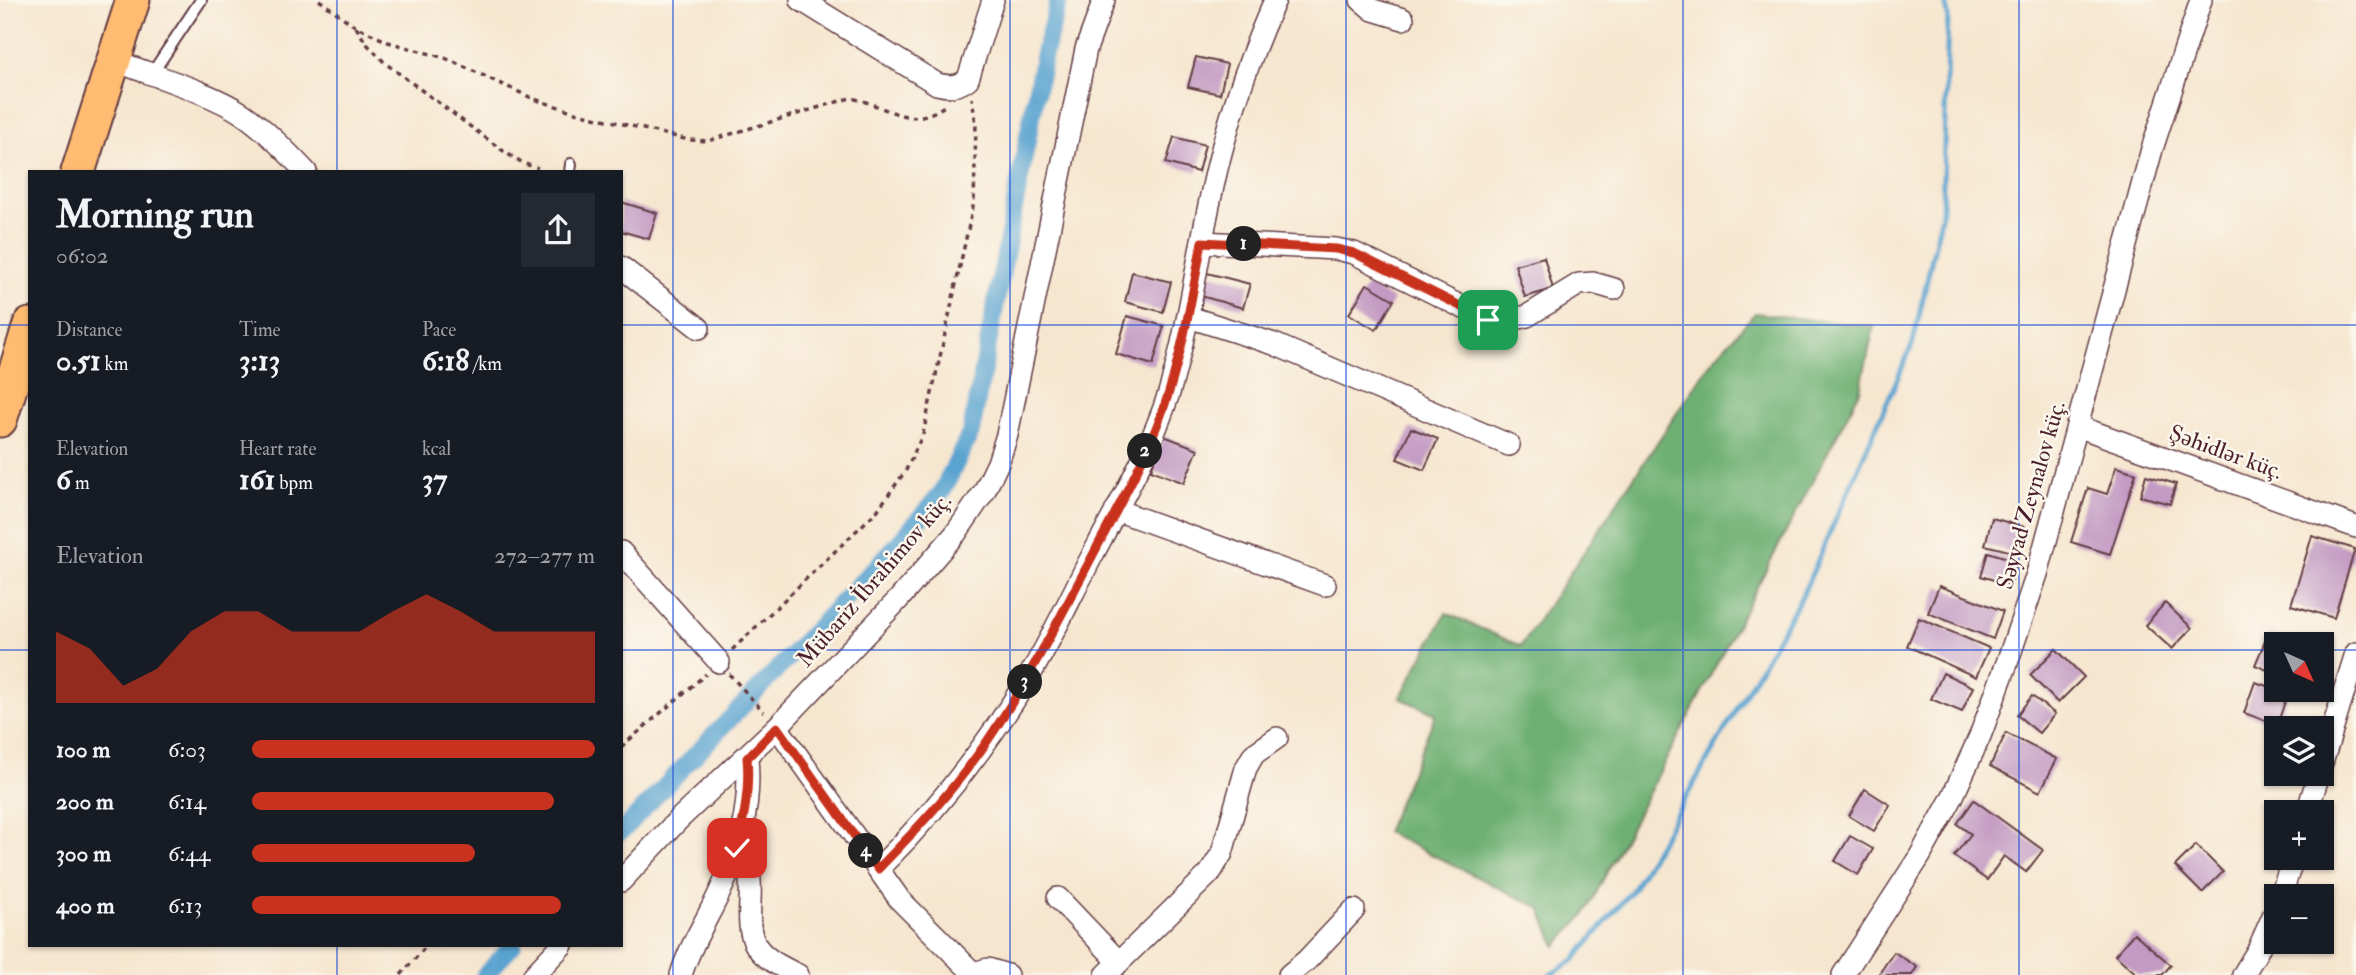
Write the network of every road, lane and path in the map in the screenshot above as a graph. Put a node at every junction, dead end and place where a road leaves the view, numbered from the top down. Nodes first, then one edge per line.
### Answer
1 (133, 0) edge
2 (201, 0) edge
3 (319, 0) edge
4 (801, 0) edge
5 (993, 0) edge
6 (1104, 0) edge
7 (1275, 0) edge
8 (1361, 0) edge
9 (2201, 0) edge
10 (1403, 19) dead end
11 (355, 26) junction
12 (113, 60) junction
13 (151, 75) junction
14 (968, 79) junction
15 (538, 168) dead end
16 (79, 170) edge
17 (304, 170) edge
18 (1202, 242) junction
19 (623, 269) edge
20 (1614, 289) dead end
21 (1189, 317) junction
22 (699, 328) dead end
23 (28, 331) edge
24 (0, 420) edge
25 (2077, 426) junction
26 (1509, 445) dead end
27 (1116, 510) junction
28 (2356, 527) edge
29 (623, 554) edge
30 (1325, 585) dead end
31 (2356, 653) edge
32 (719, 662) junction
33 (2334, 724) edge
34 (777, 727) junction
35 (1277, 738) dead end
36 (623, 745) edge
37 (747, 758) junction
38 (737, 848) junction
39 (878, 869) junction
40 (623, 879) edge
41 (1058, 898) dead end
42 (1354, 909) dead end
43 (2264, 937) edge
44 (424, 947) edge
45 (560, 947) edge
46 (1113, 968) edge
47 (974, 974) edge
48 (401, 975) edge
49 (534, 975) edge
50 (681, 975) edge
51 (798, 975) edge
52 (1007, 975) edge
53 (1289, 975) edge
54 (1843, 975) edge
55 (2243, 975) edge

1 - 12 main road
2 - 13 lane
3 - 11 path
4 - 14 street
5 - 14 street
6 - 34 street, Mübariz İbrahimov küç.
7 - 18 street
8 - 10 street
9 - 25 street, Səyyad Zeynalov küç.
11 - 14 path
11 - 15 path
12 - 13 street
12 - 16 main road
13 - 17 street
14 - 32 path
18 - 20 street
18 - 21 street
19 - 22 street
21 - 26 street
21 - 27 street
23 - 24 main road
25 - 28 street, Şəhidlər küç.
25 - 54 street, Səyyad Zeynalov küç.
27 - 30 street
27 - 39 street
29 - 32 street
31 - 33 street
32 - 34 path
32 - 36 path
34 - 37 street, Mübariz İbrahimov küç.
34 - 39 street
35 - 46 street
37 - 38 street
37 - 40 street, Mübariz İbrahimov küç.
38 - 50 street
38 - 51 street
39 - 47 street
41 - 46 street
42 - 53 street
43 - 55 street
44 - 48 path
45 - 49 street
47 - 52 street

